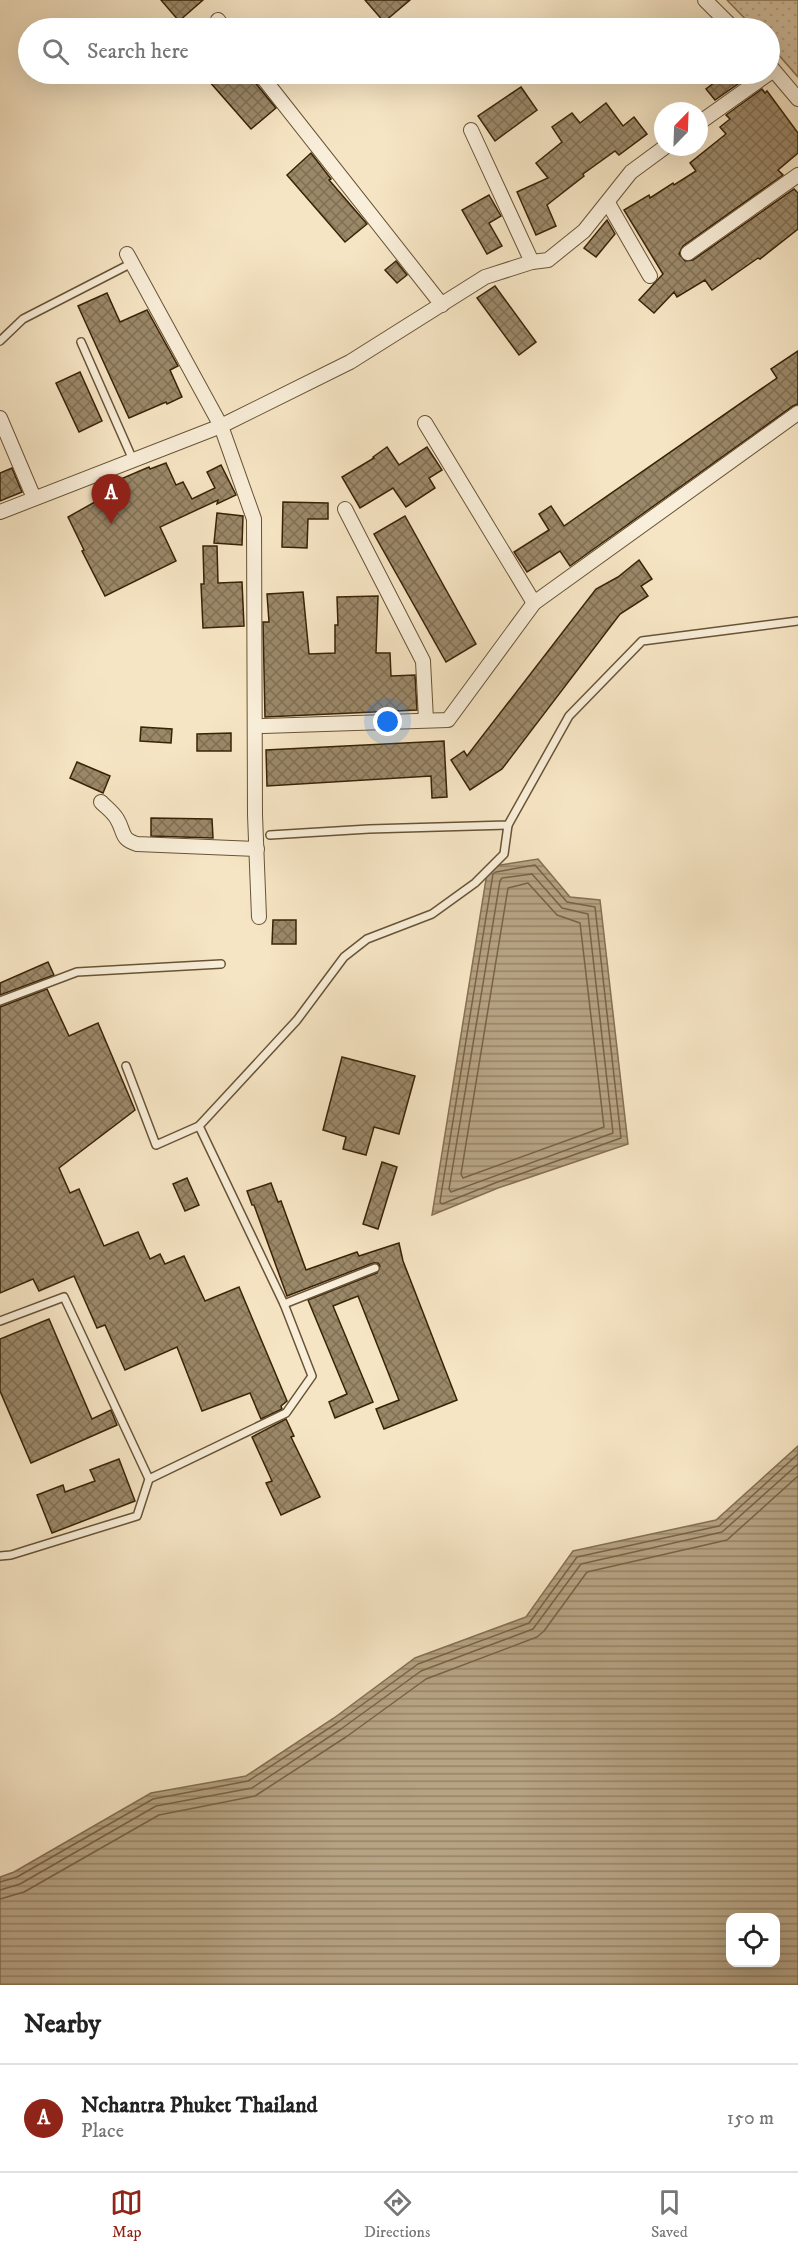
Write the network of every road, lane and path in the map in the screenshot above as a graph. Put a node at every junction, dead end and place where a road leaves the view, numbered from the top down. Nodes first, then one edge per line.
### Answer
1 (705, 0) edge
2 (723, 18) edge
3 (780, 80) edge
4 (268, 84) edge
5 (751, 84) edge
6 (798, 99) edge
7 (708, 116) edge
8 (471, 130) dead end
9 (654, 155) edge
10 (798, 175) edge
11 (608, 203) junction
12 (688, 253) dead end
13 (130, 259) joint
14 (532, 262) junction
15 (650, 276) dead end
16 (442, 305) junction
17 (0, 341) edge
18 (81, 342) dead end
19 (798, 413) edge
20 (0, 418) edge
21 (426, 423) dead end
22 (220, 426) junction
23 (133, 460) junction
24 (34, 498) junction
25 (345, 509) dead end
26 (0, 512) edge
27 (534, 603) junction
28 (798, 621) edge
29 (426, 720) junction
30 (263, 726) dead end
31 (101, 802) dead end
32 (508, 825) junction
33 (270, 835) dead end
34 (257, 849) junction
35 (259, 917) dead end
36 (221, 964) dead end
37 (0, 1001) edge
38 (126, 1066) dead end
39 (199, 1126) junction
40 (375, 1268) dead end
41 (284, 1304) junction
42 (0, 1321) edge
43 (149, 1479) junction
44 (0, 1556) edge

1 - 2 street
3 - 6 street
4 - 16 street
5 - 7 street
8 - 14 street
9 - 11 street
10 - 12 street
11 - 14 street
11 - 15 street
13 - 17 lane
13 - 22 street
14 - 16 street
16 - 22 street
18 - 23 lane
19 - 27 street
20 - 24 street
21 - 27 street
22 - 23 street
22 - 34 street
23 - 24 street
24 - 26 street
25 - 29 street
27 - 29 street
28 - 32 lane
29 - 30 street
31 - 34 street
32 - 33 lane
32 - 39 lane
34 - 35 street
36 - 37 lane
38 - 39 lane
39 - 41 lane
40 - 41 lane
41 - 43 lane
42 - 43 lane
43 - 44 lane

